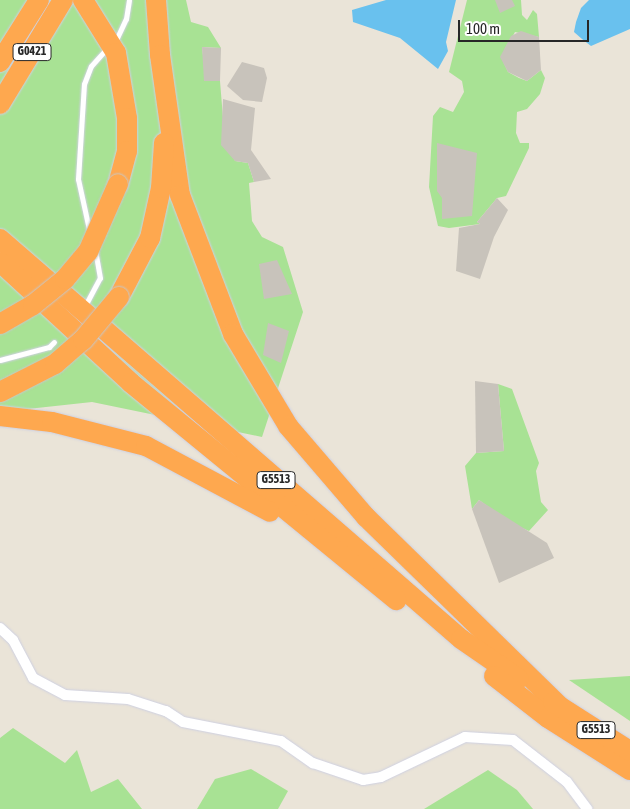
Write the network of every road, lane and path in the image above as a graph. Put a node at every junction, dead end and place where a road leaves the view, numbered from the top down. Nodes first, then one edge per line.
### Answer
1 (39, 0) edge
2 (63, 0) edge
3 (83, 0) edge
4 (129, 0) edge
5 (156, 0) edge
6 (116, 40) dead end
7 (107, 48) dead end
8 (0, 62) edge
9 (166, 99) junction
10 (0, 104) edge
11 (0, 239) edge
12 (0, 262) edge
13 (0, 280) edge
14 (87, 302) dead end
15 (0, 324) edge
16 (54, 342) dead end
17 (0, 360) edge
18 (124, 377) junction
19 (0, 392) edge
20 (0, 416) edge
21 (319, 538) junction
22 (0, 628) edge
23 (563, 709) junction
24 (630, 751) edge
25 (630, 770) edge
26 (587, 809) edge

1 - 8 highway, G0421
2 - 10 highway, G0421
3 - 15 highway, bridge
4 - 6 lane
5 - 9 highway
7 - 14 lane
9 - 19 highway, bridge
9 - 23 highway
11 - 23 highway, G5513
12 - 18 highway, G5513
13 - 18 highway
16 - 17 lane
18 - 21 highway, G5513
20 - 21 highway
21 - 25 highway, G5513
22 - 26 street
23 - 24 highway, G5513

